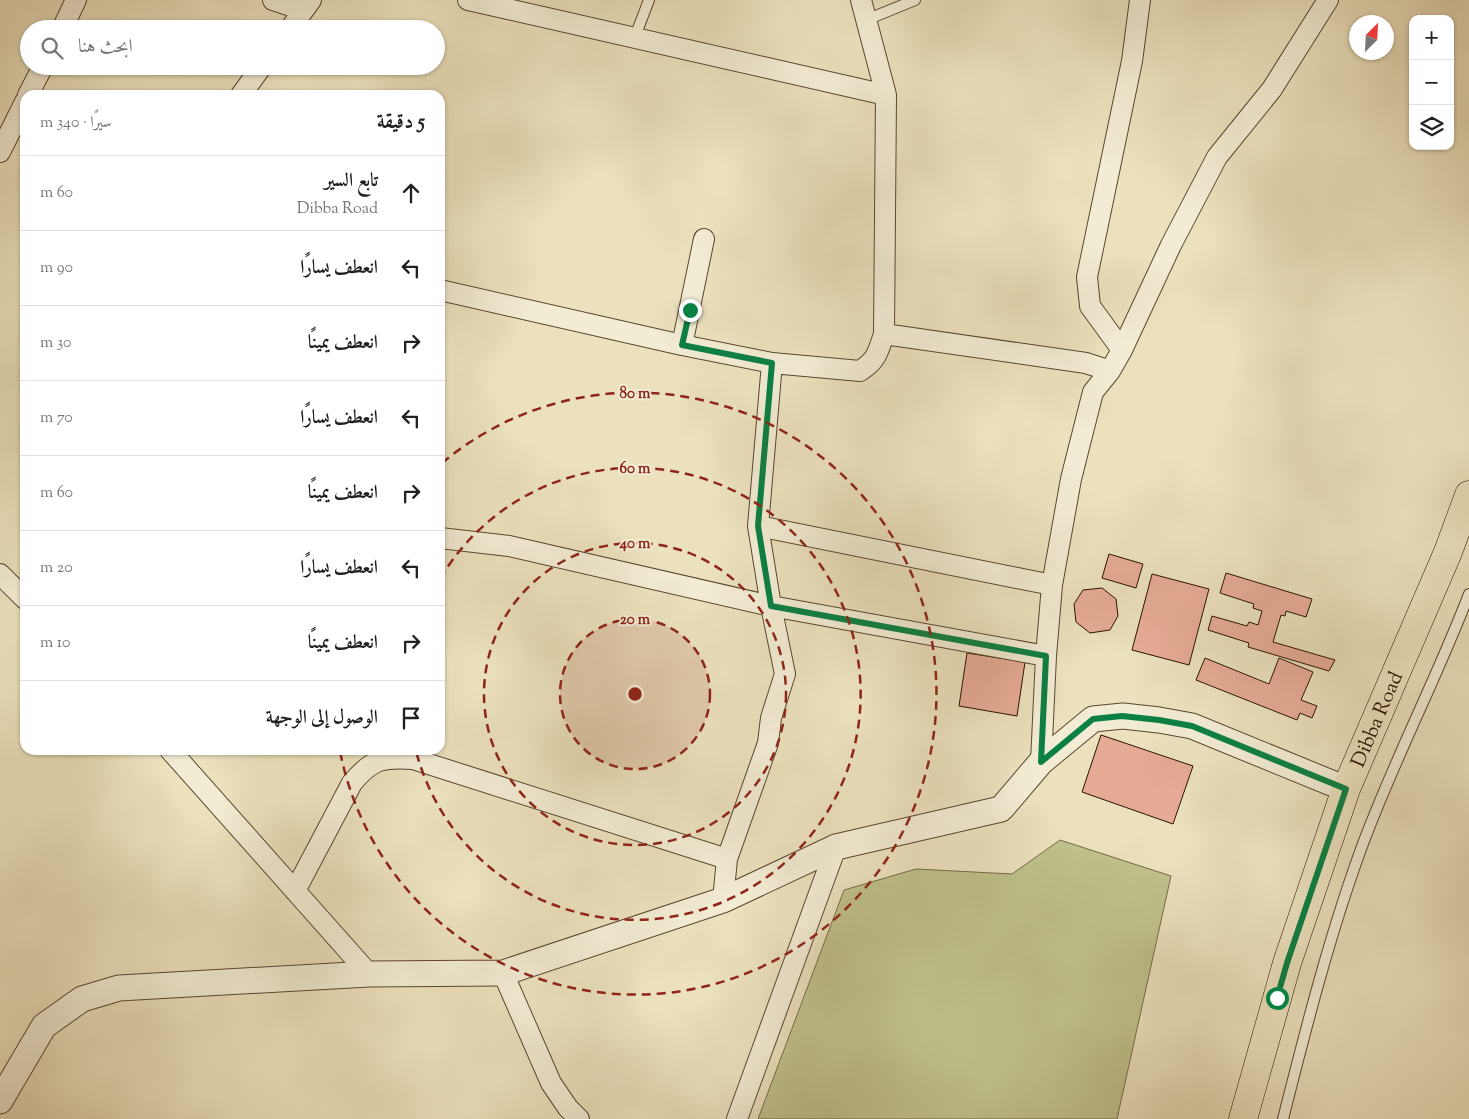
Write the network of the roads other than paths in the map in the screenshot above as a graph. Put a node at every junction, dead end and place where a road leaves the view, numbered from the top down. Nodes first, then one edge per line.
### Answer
1 (76, 0) edge
2 (273, 0) edge
3 (468, 0) edge
4 (649, 0) edge
5 (861, 0) edge
6 (916, 0) edge
7 (1140, 0) edge
8 (1328, 0) edge
9 (307, 5) edge
10 (66, 20) edge
11 (296, 20) edge
12 (866, 20) junction
13 (634, 39) junction
14 (38, 75) edge
15 (255, 75) edge
16 (31, 90) edge
17 (245, 90) edge
18 (886, 96) junction
19 (20, 112) edge
20 (0, 152) edge
21 (704, 239) dead end
22 (445, 291) edge
23 (884, 334) junction
24 (682, 345) junction
25 (1122, 350) junction
26 (772, 363) junction
27 (1110, 371) junction
28 (1469, 495) edge
29 (758, 526) junction
30 (445, 539) edge
31 (0, 574) edge
32 (1052, 585) junction
33 (20, 594) edge
34 (1469, 594) edge
35 (771, 606) junction
36 (1046, 656) junction
37 (174, 755) edge
38 (1041, 762) junction
39 (1346, 789) junction
40 (836, 847) junction
41 (727, 859) junction
42 (295, 891) junction
43 (723, 900) junction
44 (503, 973) junction
45 (369, 974) junction
46 (0, 1101) edge
47 (579, 1119) edge
48 (737, 1119) edge
49 (1243, 1119) edge
50 (1283, 1119) edge

1 - 10 street
2 - 9 street
3 - 13 street
4 - 13 lane
5 - 12 street
6 - 12 lane
7 - 25 street
8 - 25 street
9 - 11 street
12 - 18 street
13 - 18 street
14 - 16 street
15 - 17 street
18 - 23 street
19 - 20 street
21 - 24 street
22 - 24 street
23 - 26 street
23 - 27 street
24 - 26 street
25 - 27 street
26 - 29 street
27 - 32 street
28 - 39 main road, Dibba Road
29 - 32 street
29 - 35 street
30 - 35 street
31 - 33 street
32 - 36 street
34 - 50 lane
35 - 36 street
35 - 41 street
36 - 38 street
37 - 42 street
38 - 39 street
38 - 40 street
39 - 49 main road, Dibba Road
40 - 43 street
40 - 48 street
41 - 42 street
41 - 43 street
42 - 45 street
43 - 44 street
44 - 45 street
44 - 47 street
45 - 46 street

